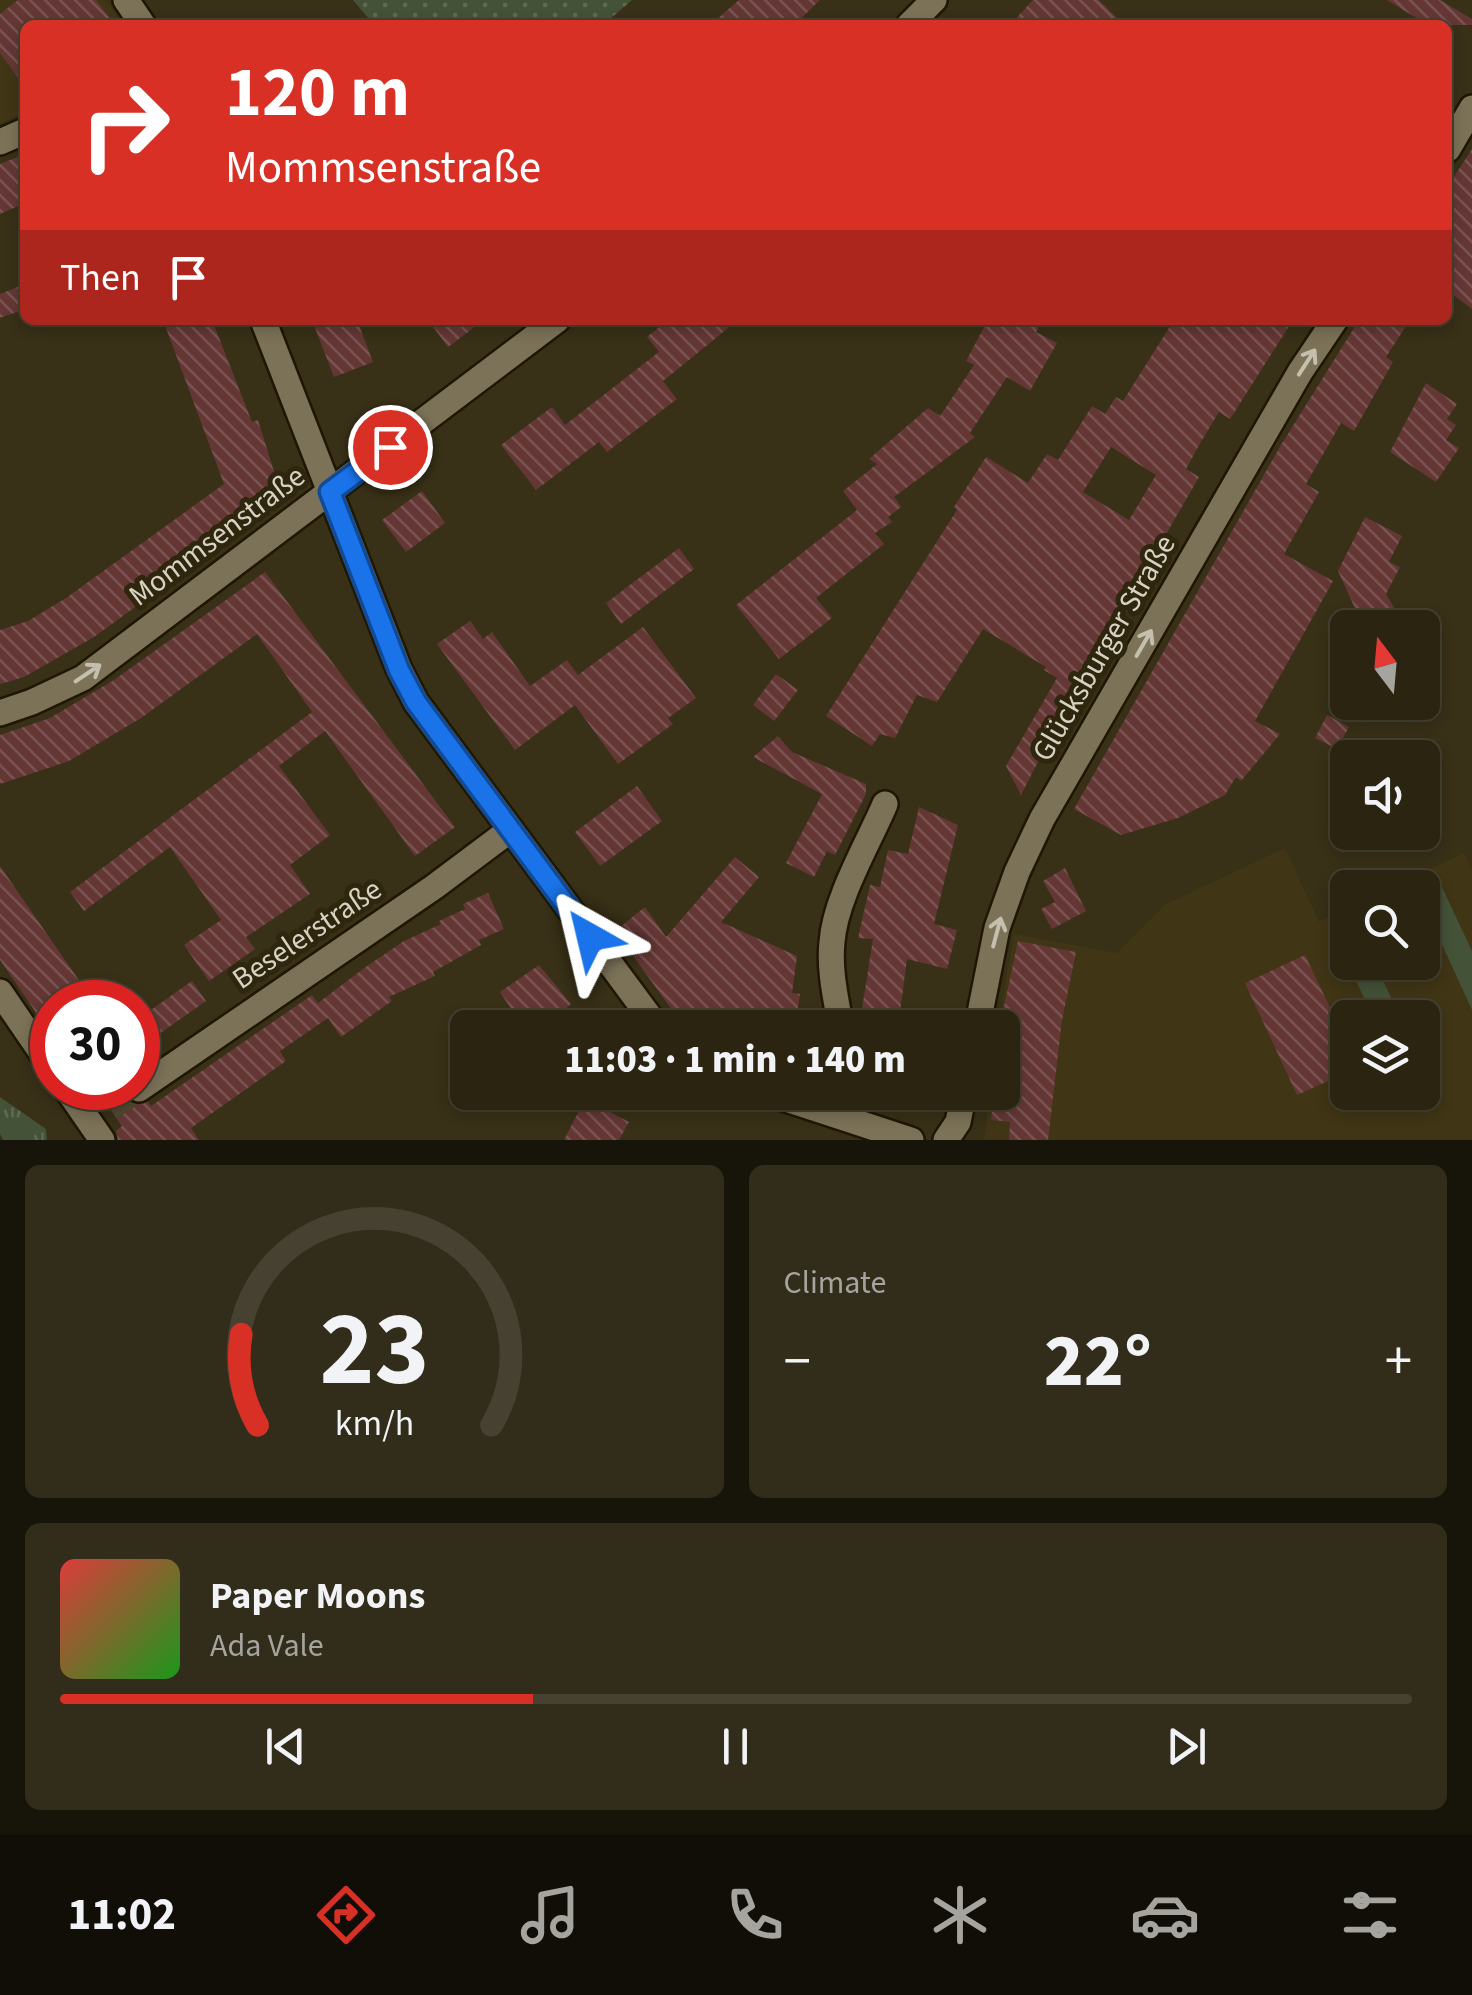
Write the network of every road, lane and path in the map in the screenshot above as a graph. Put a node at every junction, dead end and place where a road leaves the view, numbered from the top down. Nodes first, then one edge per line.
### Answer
1 (934, 0) edge
2 (914, 20) edge
3 (1472, 108) edge
4 (1452, 142) edge
5 (265, 325) edge
6 (551, 325) edge
7 (1331, 325) edge
8 (330, 492) junction
9 (0, 713) edge
10 (885, 804) dead end
11 (510, 830) junction
12 (0, 992) edge
13 (645, 1010) edge
14 (837, 1010) edge
15 (981, 1010) edge
16 (30, 1036) edge
17 (160, 1075) edge
18 (855, 1110) edge
19 (960, 1110) edge
20 (911, 1140) edge
21 (946, 1140) edge

1 - 2 street
3 - 4 street
5 - 8 street
6 - 8 street, Mommsenstraße
15 -> 7 street, Glücksburger Straße
9 -> 8 street, Mommsenstraße
8 - 11 street
10 - 14 street
11 - 13 street
11 - 17 street, Beselerstraße
12 - 16 street
18 - 20 street
19 - 21 street

